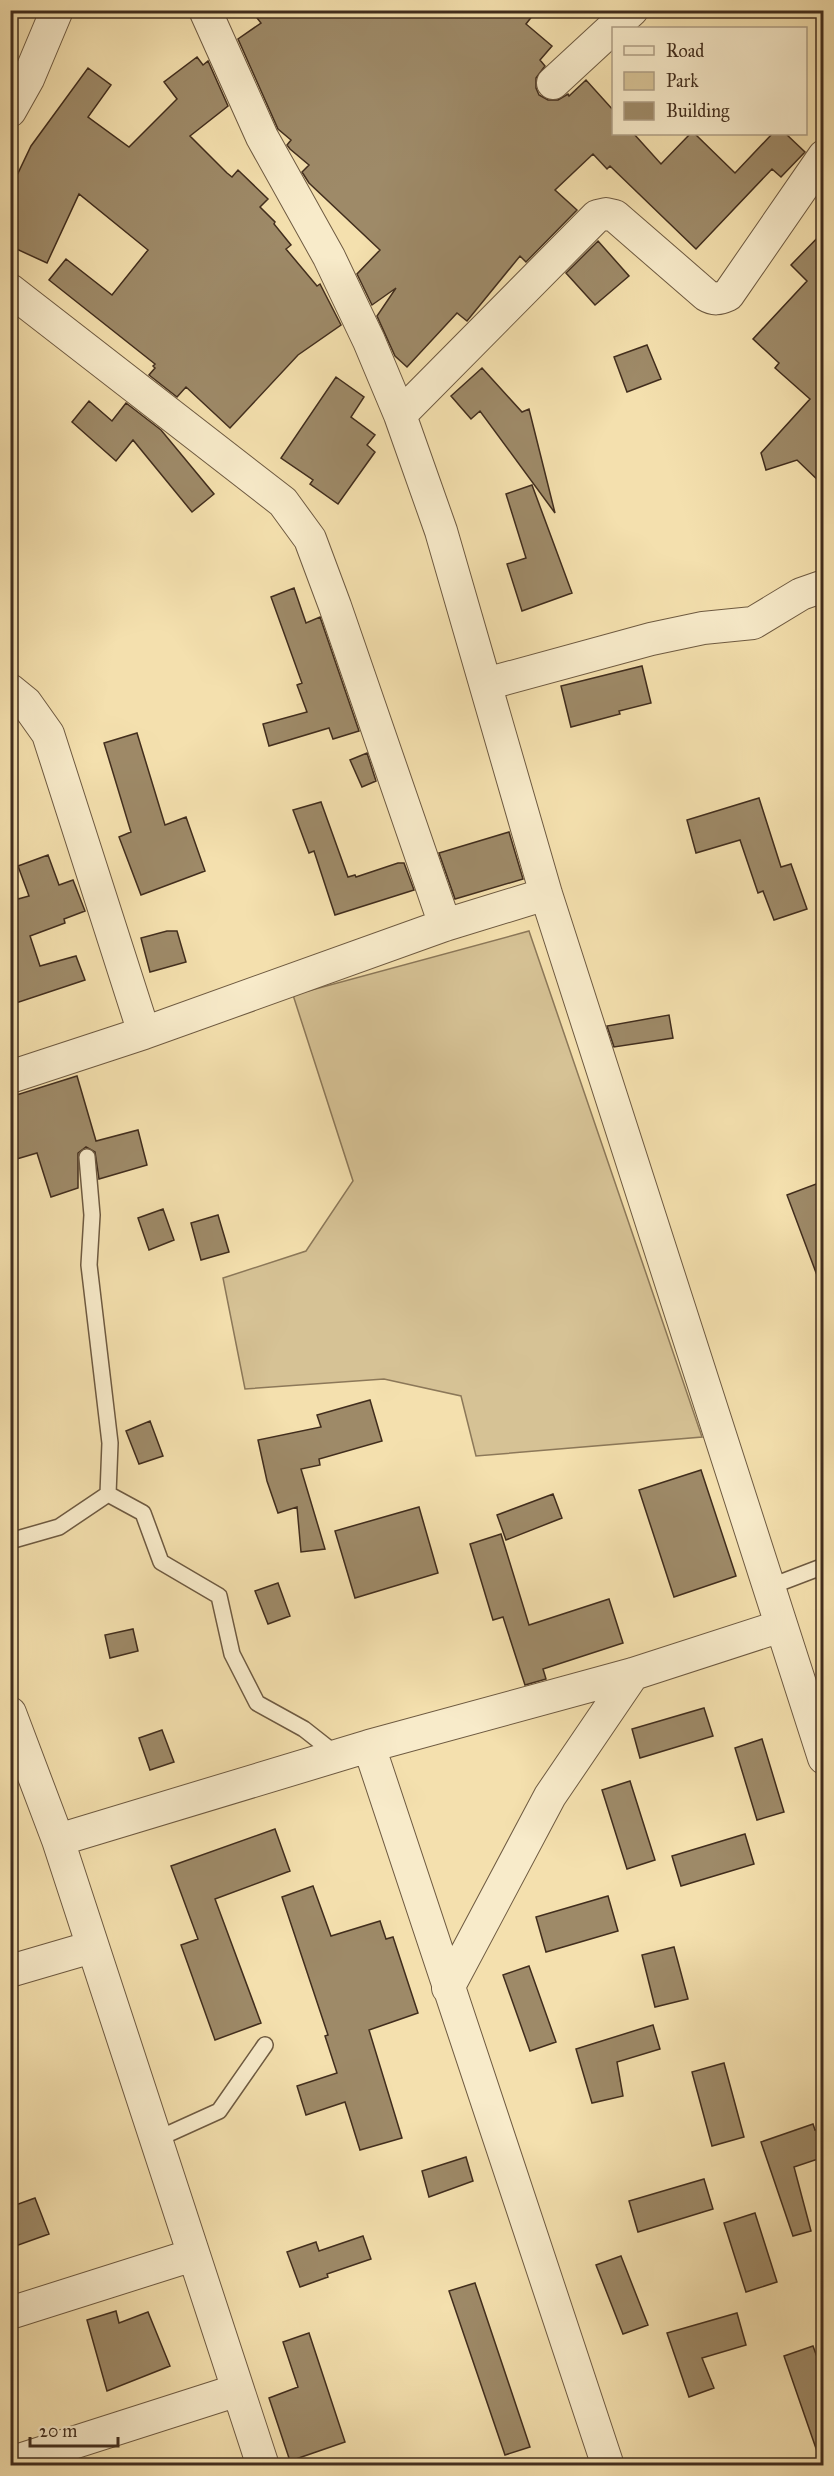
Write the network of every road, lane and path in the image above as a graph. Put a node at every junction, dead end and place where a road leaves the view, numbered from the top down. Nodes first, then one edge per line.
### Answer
1 (57, 10) edge
2 (205, 10) edge
3 (632, 10) edge
4 (614, 27) edge
5 (612, 28) edge
6 (553, 83) dead end
7 (10, 111) edge
8 (824, 156) edge
9 (10, 290) edge
10 (400, 415) junction
11 (824, 586) edge
12 (486, 684) junction
13 (10, 690) edge
14 (546, 894) junction
15 (445, 925) junction
16 (144, 1033) junction
17 (10, 1077) edge
18 (87, 1157) dead end
19 (108, 1494) junction
20 (10, 1541) edge
21 (824, 1566) edge
22 (769, 1587) junction
23 (781, 1626) junction
24 (633, 1674) junction
25 (13, 1729) edge
26 (369, 1746) junction
27 (337, 1755) junction
28 (824, 1758) edge
29 (58, 1840) junction
30 (92, 1947) junction
31 (10, 1971) edge
32 (448, 1988) junction
33 (265, 2045) dead end
34 (155, 2140) junction
35 (193, 2255) junction
36 (10, 2313) edge
37 (238, 2390) junction
38 (10, 2463) edge
39 (263, 2466) edge
40 (608, 2466) edge

1 - 7 street
2 - 10 street
3 - 4 street
5 - 6 street
8 - 10 street
9 - 15 street
10 - 12 street
11 - 12 street
12 - 14 street
13 - 16 street
14 - 15 street
14 - 22 street
15 - 16 street
16 - 17 street
18 - 19 lane
19 - 20 lane
19 - 27 lane
21 - 22 lane
22 - 23 street
23 - 24 street
23 - 28 street
24 - 26 street
24 - 32 street
25 - 29 street
26 - 27 street
26 - 32 street
27 - 29 street
29 - 30 street
30 - 31 street
30 - 34 street
32 - 40 street
33 - 34 lane
34 - 35 street
35 - 36 street
35 - 37 street
37 - 38 street
37 - 39 street

